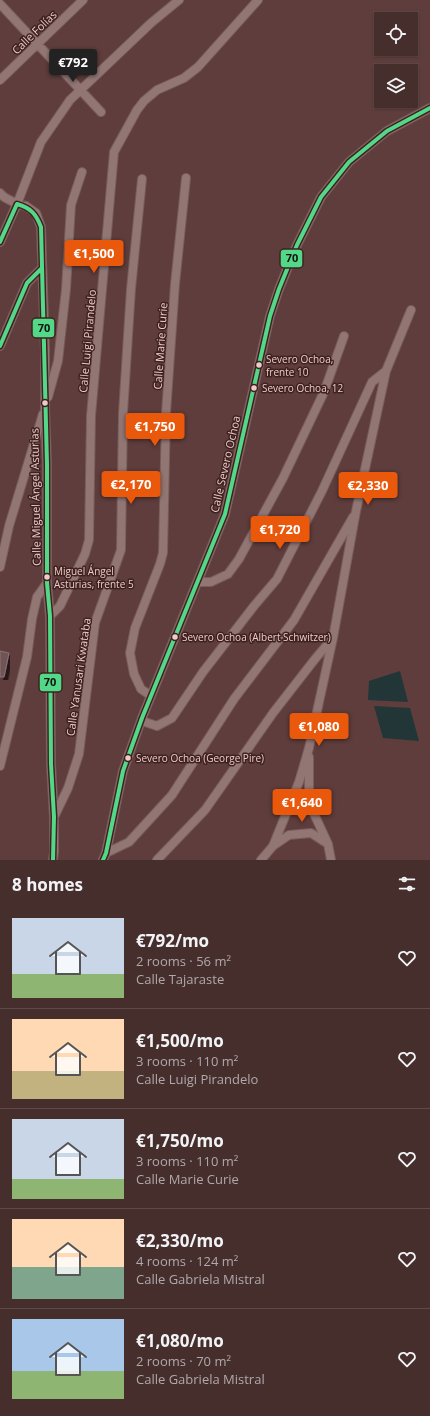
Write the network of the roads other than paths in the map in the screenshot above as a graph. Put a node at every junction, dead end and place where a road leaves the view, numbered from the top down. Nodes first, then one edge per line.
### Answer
1 (83, 0) edge
2 (179, 0) edge
3 (258, 0) edge
4 (0, 4) edge
5 (38, 44) junction
6 (0, 80) edge
7 (81, 90) junction
8 (430, 108) edge
9 (101, 112) dead end
10 (430, 114) edge
11 (414, 116) junction
12 (82, 172) dead end
13 (186, 178) dead end
14 (142, 179) dead end
15 (0, 193) edge
16 (17, 204) junction
17 (0, 242) edge
18 (42, 268) junction
19 (412, 310) dead end
20 (344, 336) dead end
21 (0, 346) edge
22 (386, 371) junction
23 (44, 408) junction
24 (356, 511) junction
25 (0, 567) edge
26 (198, 582) junction
27 (47, 583) junction
28 (50, 616) junction
29 (333, 638) junction
30 (151, 696) junction
31 (142, 718) junction
32 (309, 748) junction
33 (0, 766) edge
34 (54, 817) junction
35 (328, 844) junction
36 (273, 846) junction
37 (53, 856) edge
38 (106, 858) edge
39 (58, 860) edge
40 (157, 860) edge
41 (261, 860) edge
42 (331, 860) edge

1 - 5 street, Calle Folías
2 - 7 street
3 - 28 street, Calle Luigi Pirandelo
4 - 5 street
5 - 6 street, Calle Folías
5 - 7 street
7 - 9 street
7 - 16 street
8 - 11 street, Calle Severo Ochoa
10 - 11 street, Calle Severo Ochoa
11 - 26 street, Calle Severo Ochoa
12 - 23 street
13 - 30 street, Calle Marie Curie
14 - 34 street, Calle Yanusari Kwataba
15 - 16 street, Calle Miguel Ángel Asturias
16 - 17 street
16 - 18 street, Calle Miguel Ángel Asturias
18 - 21 street
18 - 23 street, Calle Miguel Ángel Asturias
19 - 22 street
20 - 26 street
22 - 24 street
22 - 31 street
23 - 25 street
23 - 27 street, Calle Miguel Ángel Asturias
24 - 29 street
24 - 38 street
26 - 30 street, Calle Severo Ochoa
27 - 28 street, Calle Miguel Ángel Asturias
27 - 33 street
28 - 34 street, Calle Miguel Ángel Asturias
29 - 32 street
29 - 40 street
30 - 31 street, Calle Severo Ochoa
31 - 38 street, Calle Severo Ochoa
32 - 35 street
32 - 36 street
34 - 37 street, Calle Miguel Ángel Asturias
35 - 36 street
35 - 42 street
36 - 41 street
37 - 39 street, Calle Miguel Ángel Asturias

